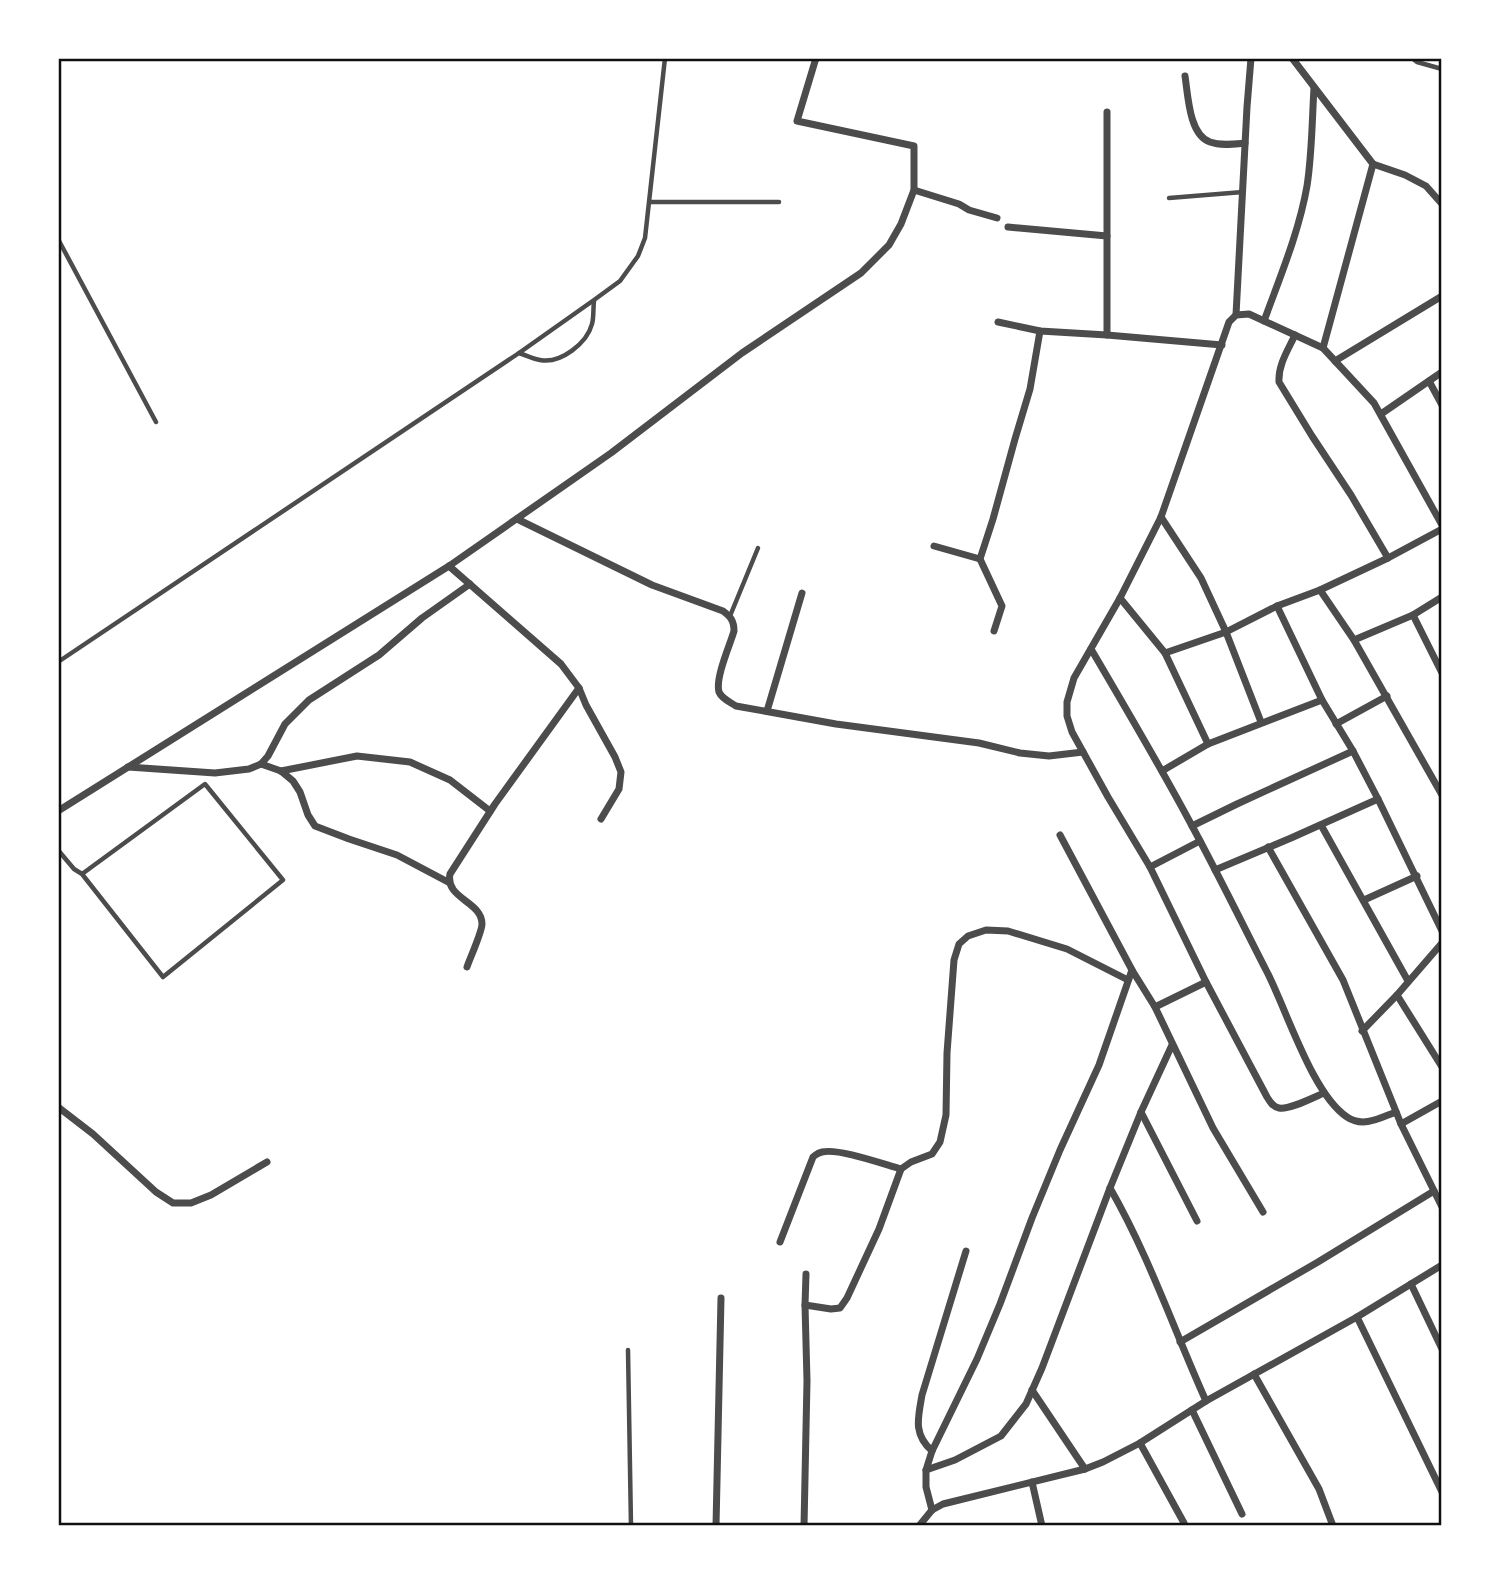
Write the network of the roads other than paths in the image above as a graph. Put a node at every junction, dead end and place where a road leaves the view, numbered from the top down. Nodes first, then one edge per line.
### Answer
1 (665, 58) edge
2 (816, 58) edge
3 (1251, 58) edge
4 (1292, 58) edge
5 (1412, 58) edge
6 (1442, 69) edge
7 (1185, 76) dead end
8 (1314, 88) junction
9 (1107, 112) dead end
10 (1245, 143) junction
11 (1373, 164) junction
12 (914, 190) junction
13 (1242, 192) junction
14 (1169, 198) dead end
15 (650, 202) junction
16 (779, 202) dead end
17 (1442, 204) edge
18 (997, 218) dead end
19 (1008, 227) dead end
20 (1107, 236) junction
21 (58, 239) edge
22 (1442, 296) edge
23 (594, 300) junction
24 (1236, 315) junction
25 (1265, 321) junction
26 (998, 322) dead end
27 (1040, 331) junction
28 (1107, 335) junction
29 (1294, 335) junction
30 (1222, 345) junction
31 (1323, 348) junction
32 (519, 353) junction
33 (1335, 361) junction
34 (1442, 372) edge
35 (1429, 381) junction
36 (1442, 405) edge
37 (1381, 414) junction
38 (156, 422) dead end
39 (1161, 517) junction
40 (517, 519) junction
41 (1442, 527) edge
42 (934, 547) dead end
43 (758, 548) dead end
44 (1388, 558) junction
45 (980, 559) junction
46 (449, 566) junction
47 (470, 584) junction
48 (1320, 590) junction
49 (803, 593) dead end
50 (1442, 597) edge
51 (1120, 598) junction
52 (1277, 606) junction
53 (1413, 615) junction
54 (730, 616) junction
55 (994, 631) dead end
56 (1226, 632) junction
57 (1354, 640) junction
58 (1091, 649) junction
59 (1165, 653) junction
60 (58, 662) edge
61 (1442, 673) edge
62 (579, 688) junction
63 (1387, 696) junction
64 (1322, 700) junction
65 (768, 711) junction
66 (1261, 722) junction
67 (1336, 724) junction
68 (1208, 744) junction
69 (1353, 751) junction
70 (1083, 752) junction
71 (261, 764) junction
72 (127, 767) junction
73 (281, 771) junction
74 (1162, 771) junction
75 (1442, 795) edge
76 (1378, 799) junction
77 (58, 811) edge
78 (490, 811) junction
79 (601, 819) dead end
80 (1321, 825) junction
81 (1192, 826) junction
82 (1060, 835) dead end
83 (1199, 841) junction
84 (1268, 847) junction
85 (58, 850) edge
86 (1150, 867) junction
87 (1215, 870) junction
88 (82, 874) junction
89 (1416, 876) junction
90 (448, 882) junction
91 (1364, 900) junction
92 (1442, 931) edge
93 (1442, 943) edge
94 (467, 967) dead end
95 (1132, 970) junction
96 (1128, 980) junction
97 (1408, 981) junction
98 (1206, 982) junction
99 (1397, 995) junction
100 (1155, 1007) junction
101 (1362, 1031) junction
102 (1172, 1045) junction
103 (1442, 1067) edge
104 (1324, 1093) junction
105 (1442, 1101) edge
106 (58, 1107) edge
107 (1141, 1112) junction
108 (1396, 1112) junction
109 (1401, 1124) junction
110 (267, 1162) dead end
111 (901, 1168) junction
112 (1110, 1188) junction
113 (1434, 1191) junction
114 (1442, 1207) edge
115 (1263, 1212) dead end
116 (1197, 1221) dead end
117 (780, 1242) dead end
118 (966, 1251) dead end
119 (1442, 1265) edge
120 (806, 1274) dead end
121 (1411, 1284) junction
122 (721, 1298) dead end
123 (805, 1305) junction
124 (1357, 1317) junction
125 (1180, 1342) junction
126 (1442, 1349) edge
127 (628, 1350) dead end
128 (1254, 1374) junction
129 (1032, 1390) junction
130 (1206, 1401) junction
131 (1192, 1410) junction
132 (1140, 1443) junction
133 (932, 1451) junction
134 (926, 1469) junction
135 (1085, 1469) junction
136 (1032, 1482) junction
137 (1442, 1492) edge
138 (932, 1510) junction
139 (1242, 1514) dead end
140 (1184, 1522) dead end
141 (631, 1526) edge
142 (716, 1526) edge
143 (804, 1526) edge
144 (919, 1526) edge
145 (1042, 1526) edge
146 (1333, 1526) edge

1 - 15 lane
2 - 12 street
3 - 10 street
4 - 8 street
5 - 6 lane
7 - 10 street
8 - 11 street
8 - 25 street
9 - 20 street
10 - 13 street
11 - 17 street
11 - 31 street
12 - 18 street
12 - 40 street
13 - 14 lane
13 - 24 street
15 - 16 lane
15 - 23 lane
19 - 20 street
20 - 28 street
21 - 38 lane
22 - 33 street
23 - 32 lane
23 - 32 lane
24 - 25 street
24 - 30 street
25 - 29 street
26 - 27 street
27 - 28 street
27 - 45 street
28 - 30 street
29 - 31 street
29 - 44 street
30 - 39 street
31 - 33 street
32 - 60 lane
33 - 37 street
34 - 35 street
35 - 36 street
35 - 37 street
37 - 41 street
39 - 51 street
39 - 56 street
40 - 46 street
40 - 54 street
41 - 44 street
42 - 45 street
43 - 54 lane
44 - 48 street
45 - 55 street
46 - 47 street
46 - 72 street
47 - 62 street
47 - 71 street
48 - 52 street
48 - 57 street
49 - 65 street
50 - 53 street
51 - 58 street
51 - 59 street
52 - 56 street
52 - 64 street
53 - 57 street
53 - 61 street
54 - 65 street
56 - 59 street
56 - 66 street
57 - 63 street
58 - 70 street
58 - 74 street
59 - 68 street
62 - 78 street
62 - 79 street
63 - 67 street
63 - 75 street
64 - 66 street
64 - 67 street
65 - 70 street
66 - 68 street
67 - 69 street
68 - 74 street
69 - 76 street
69 - 81 street
70 - 86 street
71 - 72 street
71 - 73 street
72 - 77 street
73 - 78 street
73 - 90 street
74 - 81 street
76 - 80 street
76 - 89 street
78 - 90 street
80 - 84 street
80 - 91 street
81 - 83 street
82 - 95 street
83 - 86 street
83 - 87 street
84 - 87 street
84 - 101 street
85 - 88 lane
86 - 98 street
87 - 104 street
88 - 88 lane
89 - 91 street
89 - 92 street
90 - 94 street
91 - 97 street
93 - 97 street
95 - 96 street
95 - 100 street
96 - 111 street
96 - 133 street
97 - 99 street
98 - 100 street
98 - 104 street
99 - 101 street
99 - 103 street
100 - 102 street
101 - 108 street
102 - 107 street
102 - 115 street
104 - 108 street
105 - 109 street
106 - 110 street
107 - 112 street
107 - 116 street
108 - 109 street
109 - 113 street
111 - 117 street
111 - 123 street
112 - 125 street
112 - 129 street
113 - 114 street
113 - 125 street
118 - 133 street
119 - 121 street
120 - 123 street
121 - 124 street
121 - 126 street
122 - 142 street
123 - 143 street
124 - 128 street
124 - 137 street
125 - 130 street
127 - 141 lane
128 - 130 street
128 - 146 street
129 - 134 street
129 - 135 street
130 - 131 street
131 - 132 street
131 - 139 street
132 - 135 street
132 - 140 street
133 - 134 street
134 - 138 street
135 - 136 street
136 - 138 street
136 - 145 street
138 - 144 street

